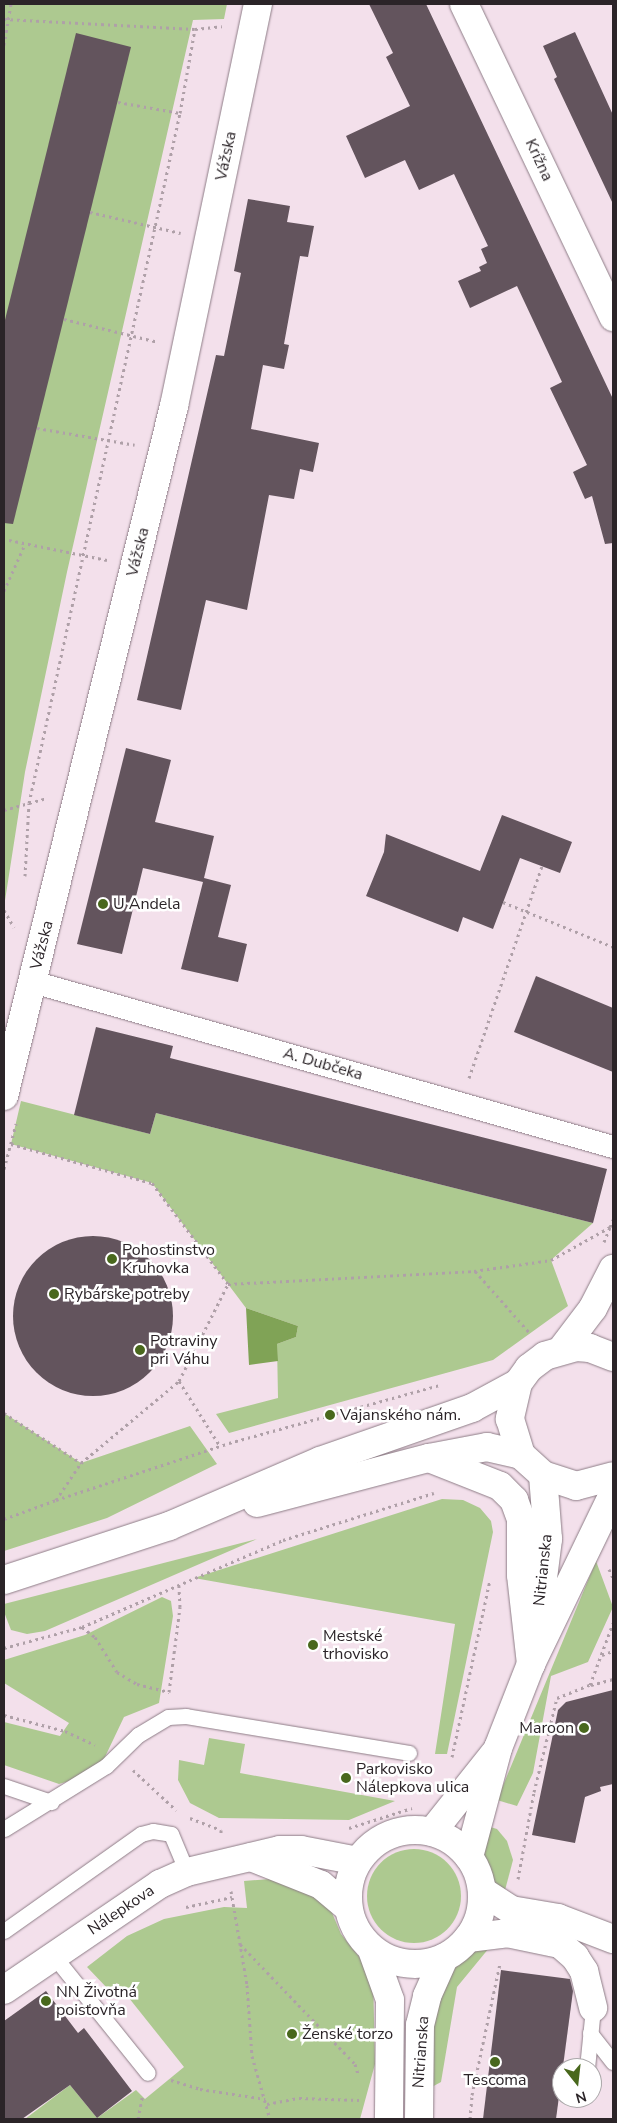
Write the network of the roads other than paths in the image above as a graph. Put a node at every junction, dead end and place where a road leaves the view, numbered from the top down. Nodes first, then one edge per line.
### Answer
1 (258, 4) edge
2 (464, 4) edge
3 (613, 317) edge
4 (33, 982) junction
5 (4, 1096) edge
6 (613, 1147) edge
7 (608, 1257) edge
8 (562, 1349) junction
9 (613, 1357) edge
10 (518, 1383) junction
11 (521, 1454) junction
12 (429, 1458) junction
13 (543, 1476) junction
14 (613, 1476) edge
15 (613, 1494) edge
16 (169, 1526) junction
17 (4, 1580) edge
18 (531, 1664) junction
19 (498, 1748) junction
20 (409, 1753) dead end
21 (4, 1786) edge
22 (51, 1802) junction
23 (4, 1830) edge
24 (432, 1832) junction
25 (469, 1857) junction
26 (239, 1860) junction
27 (358, 1861) junction
28 (186, 1872) junction
29 (482, 1891) junction
30 (348, 1908) junction
31 (509, 1921) junction
32 (583, 1928) junction
33 (4, 1931) edge
34 (468, 1938) junction
35 (613, 1940) edge
36 (372, 1950) junction
37 (53, 1955) junction
38 (444, 1958) junction
39 (4, 1990) edge
40 (592, 2020) junction
41 (589, 2058) edge
42 (613, 2062) edge
43 (148, 2073) road end
44 (389, 2119) edge
45 (419, 2119) edge

1 - 4 street, Vážska
2 - 3 street, Krížna
4 - 5 street, Vážska
4 - 6 street, A. Dubčeka
7 - 8 street
8 - 9 street
8 - 10 street
10 - 11 street
10 - 16 street
11 - 12 street
11 - 13 street
12 - 16 street
12 - 18 street
13 - 14 street
13 - 18 street, Nitrianska
15 - 18 street, Nitrianska
16 - 17 street
18 - 19 street, Nitrianska
19 - 24 street, Nitrianska
19 - 25 street, Nitrianska
20 - 22 lane
21 - 22 lane
22 - 23 lane
24 - 25 street, Nitrianska
24 - 27 street, Nitrianska
25 - 29 street, Nitrianska
26 - 27 street, Nálepkova
26 - 28 street, Nálepkova
26 - 30 street
27 - 30 street, Nitrianska
28 - 33 lane
28 - 37 street, Nálepkova
29 - 31 street
29 - 34 street, Nitrianska
30 - 36 street, Nitrianska
31 - 32 street
31 - 34 street
31 - 40 street
32 - 35 street
32 - 40 street
34 - 38 street, Nitrianska
36 - 38 street, Nitrianska
36 - 44 street, Nitrianska
37 - 39 street, Nálepkova
37 - 43 lane
38 - 45 street, Nitrianska
40 - 41 lane
40 - 42 lane

